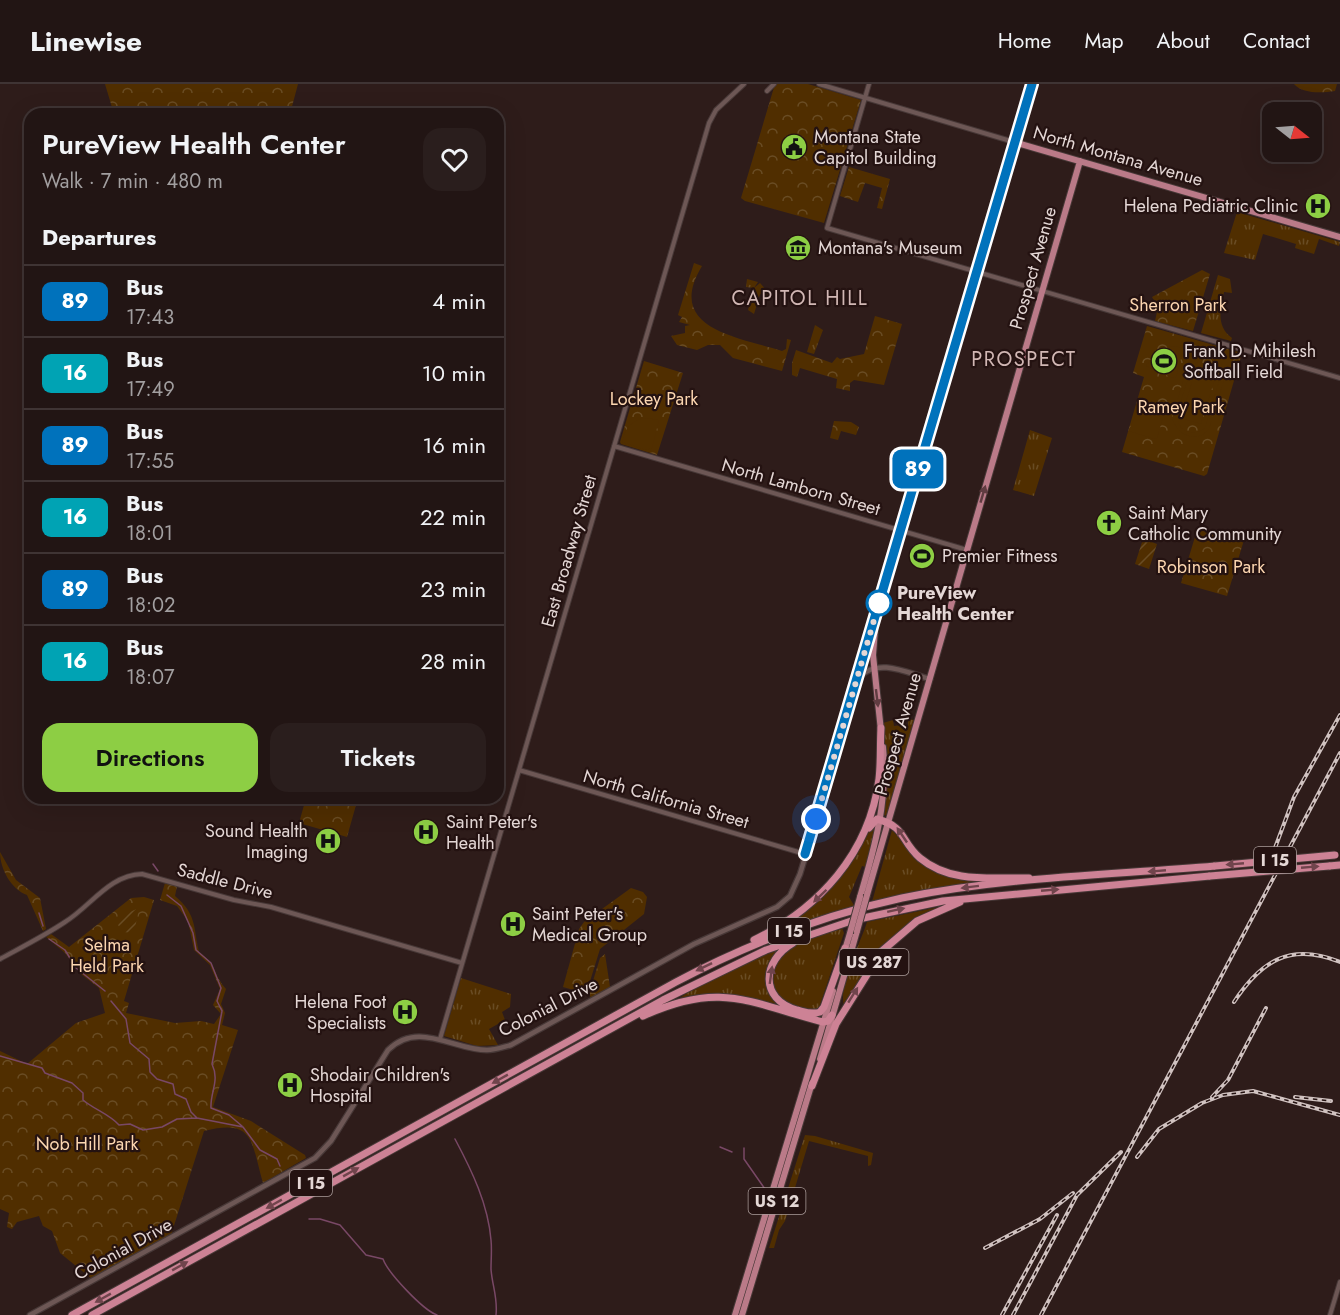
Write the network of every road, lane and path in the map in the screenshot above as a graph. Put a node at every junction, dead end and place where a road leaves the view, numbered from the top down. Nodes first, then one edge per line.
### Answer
1 (744, 84) edge
2 (774, 84) edge
3 (819, 84) edge
4 (869, 84) edge
5 (1032, 84) edge
6 (767, 91) dead end
7 (864, 98) junction
8 (1014, 142) junction
9 (1080, 161) junction
10 (1340, 237) edge
11 (976, 272) junction
12 (1042, 291) junction
13 (1340, 378) edge
14 (614, 446) junction
15 (900, 530) junction
16 (967, 550) junction
17 (878, 610) junction
18 (874, 668) junction
19 (930, 679) junction
20 (853, 695) junction
21 (881, 728) junction
22 (519, 770) junction
23 (885, 822) junction
24 (805, 854) junction
25 (1337, 855) edge
26 (1340, 865) edge
27 (842, 871) junction
28 (1050, 880) junction
29 (992, 895) junction
30 (831, 927) junction
31 (853, 932) junction
32 (845, 948) junction
33 (738, 951) junction
34 (0, 959) edge
35 (462, 963) junction
36 (832, 1015) junction
37 (824, 1022) junction
38 (608, 1031) junction
39 (440, 1039) junction
40 (812, 1086) junction
41 (1340, 1282) edge
42 (30, 1315) edge
43 (72, 1315) edge
44 (92, 1315) edge
45 (735, 1315) edge
46 (742, 1315) edge
47 (1330, 1315) edge

1 - 14 street, East Broadway Street
2 - 6 street
3 - 7 street, North Montana Avenue
4 - 7 street
5 - 8 main road
7 - 8 street, North Montana Avenue
7 - 11 street
8 - 9 highway, North Montana Avenue
8 - 11 highway, Prospect Avenue
9 - 10 highway, North Montana Avenue
9 - 12 highway, Prospect Avenue
11 - 12 street
11 - 15 highway, Prospect Avenue
12 - 13 street
16 -> 12 highway, Prospect Avenue
14 - 15 street, North Lamborn Street
14 - 22 street, East Broadway Street
15 - 16 street, North Lamborn Street
15 - 17 highway, Prospect Avenue
16 - 19 highway, Prospect Avenue
17 - 18 highway, Prospect Avenue
17 - 20 main road
18 - 19 main road
18 - 20 main road
18 -> 21 highway, Prospect Avenue
19 - 23 highway, Prospect Avenue
20 - 24 main road, Colonial Drive
21 - 23 highway, Prospect Avenue
21 - 27 highway
22 - 24 street, North California Street
22 - 35 street, East Broadway Street
23 - 27 highway
28 -> 23 highway
23 - 31 highway, Prospect Avenue, bridge
24 - 39 main road, Colonial Drive
25 -> 28 highway, I 15, bridge
29 -> 26 highway, I 15, bridge
27 -> 33 highway
28 -> 33 highway, I 15
30 -> 29 highway, I 15
40 -> 29 highway, US 287
32 -> 30 highway
30 - 38 highway, I 15
31 - 32 highway, Prospect Avenue
31 - 36 highway, Prospect Avenue
32 - 37 highway, Prospect Avenue / US 12
33 -> 43 highway, I 15
34 - 35 street, Saddle Drive
35 - 39 street, East Broadway Street
36 - 37 highway
36 - 40 highway, Prospect Avenue / US 12
37 - 38 highway
37 - 45 highway, Prospect Avenue / US 12
44 -> 38 highway, I 15
39 - 42 main road, Colonial Drive
40 - 46 highway, Prospect Avenue / US 12
41 - 47 street

